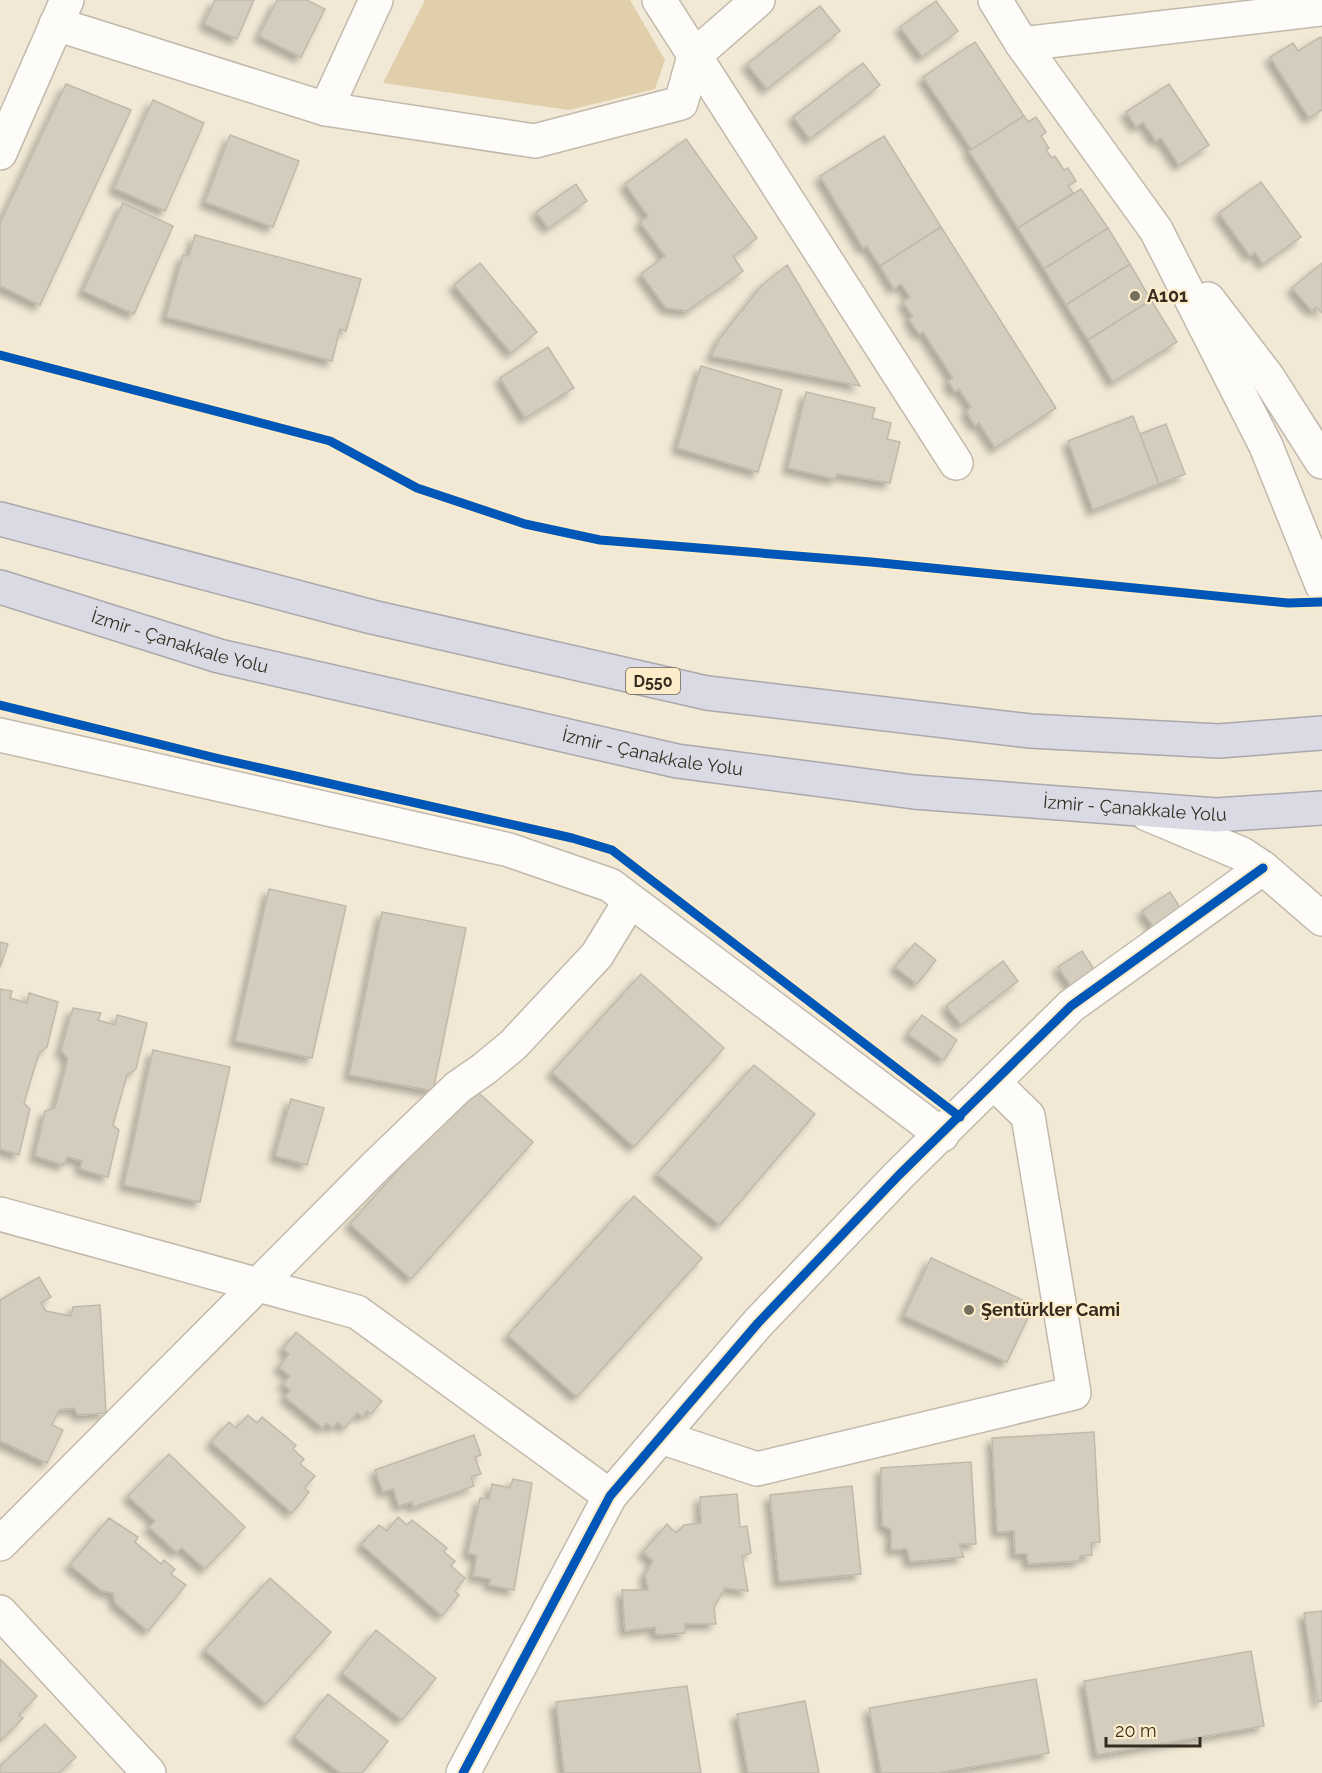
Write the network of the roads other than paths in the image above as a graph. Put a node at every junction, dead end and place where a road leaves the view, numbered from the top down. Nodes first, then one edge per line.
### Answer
1 (376, 0) edge
2 (659, 0) edge
3 (758, 0) edge
4 (995, 0) edge
5 (1322, 9) edge
6 (61, 12) edge
7 (1022, 44) junction
8 (694, 56) junction
9 (327, 109) junction
10 (0, 153) edge
11 (1156, 230) junction
12 (1322, 462) edge
13 (956, 463) dead end
14 (0, 519) edge
15 (1322, 585) edge
16 (0, 587) edge
17 (1322, 733) edge
18 (0, 735) edge
19 (1322, 808) edge
20 (1134, 809) junction
21 (1263, 868) junction
22 (630, 901) junction
23 (1322, 919) edge
24 (994, 1083) junction
25 (942, 1136) junction
26 (0, 1214) edge
27 (258, 1285) junction
28 (661, 1437) junction
29 (610, 1496) junction
30 (0, 1544) edge
31 (0, 1612) edge
32 (149, 1773) edge
33 (463, 1773) edge

1 - 9 street
2 - 8 street
3 - 8 street
4 - 7 street
5 - 7 street
6 - 9 street
6 - 10 street
7 - 11 street
8 - 9 street
8 - 13 street
11 - 12 street
11 - 15 street
14 - 17 highway, D550
16 - 20 highway, İzmir - Çanakkale Yolu
18 - 22 street
19 - 20 highway, İzmir - Çanakkale Yolu
20 - 21 street
21 - 23 street
21 - 24 street
22 - 25 street
22 - 27 street
24 - 25 street
24 - 28 street
25 - 28 street
26 - 27 street
27 - 29 street
27 - 30 street
28 - 29 street
29 - 33 street
31 - 32 street

